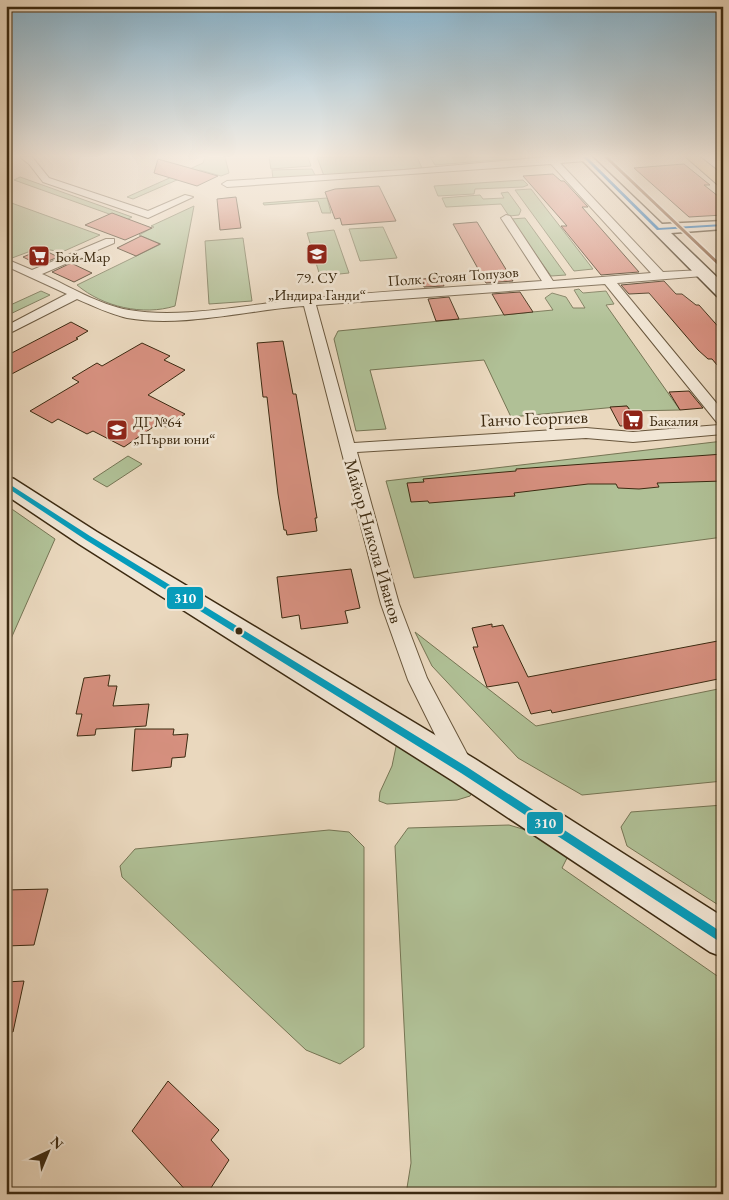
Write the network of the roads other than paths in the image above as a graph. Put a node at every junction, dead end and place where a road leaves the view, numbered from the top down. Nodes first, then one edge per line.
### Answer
1 (602, 213) edge
2 (642, 213) edge
3 (506, 218) dead end
4 (723, 225) edge
5 (658, 229) junction
6 (110, 241) dead end
7 (6, 262) edge
8 (703, 273) junction
9 (32, 274) junction
10 (660, 276) junction
11 (608, 280) junction
12 (550, 285) junction
13 (723, 292) edge
14 (77, 294) junction
15 (309, 302) junction
16 (6, 331) edge
17 (723, 421) edge
18 (723, 429) edge
19 (347, 448) junction
20 (6, 484) edge
21 (464, 770) junction
22 (723, 939) edge

1 - 10 street
2 - 5 main road
3 - 12 street
4 - 5 main road
5 - 8 main road
6 - 9 street
7 - 9 street, Полк. Стоян Топузов
8 - 10 street, Полк. Стоян Топузов
8 - 13 main road
9 - 14 street, Полк. Стоян Топузов
10 - 11 street, Полк. Стоян Топузов
11 - 12 street, Полк. Стоян Топузов
11 - 17 street
12 - 15 street, Полк. Стоян Топузов
14 - 15 street, Полк. Стоян Топузов
14 - 16 street
15 - 19 street, Майор Никола Иванов
18 - 19 street, Ганчо Георгиев
19 - 21 street, Майор Никола Иванов
20 - 21 main road
21 - 22 main road

